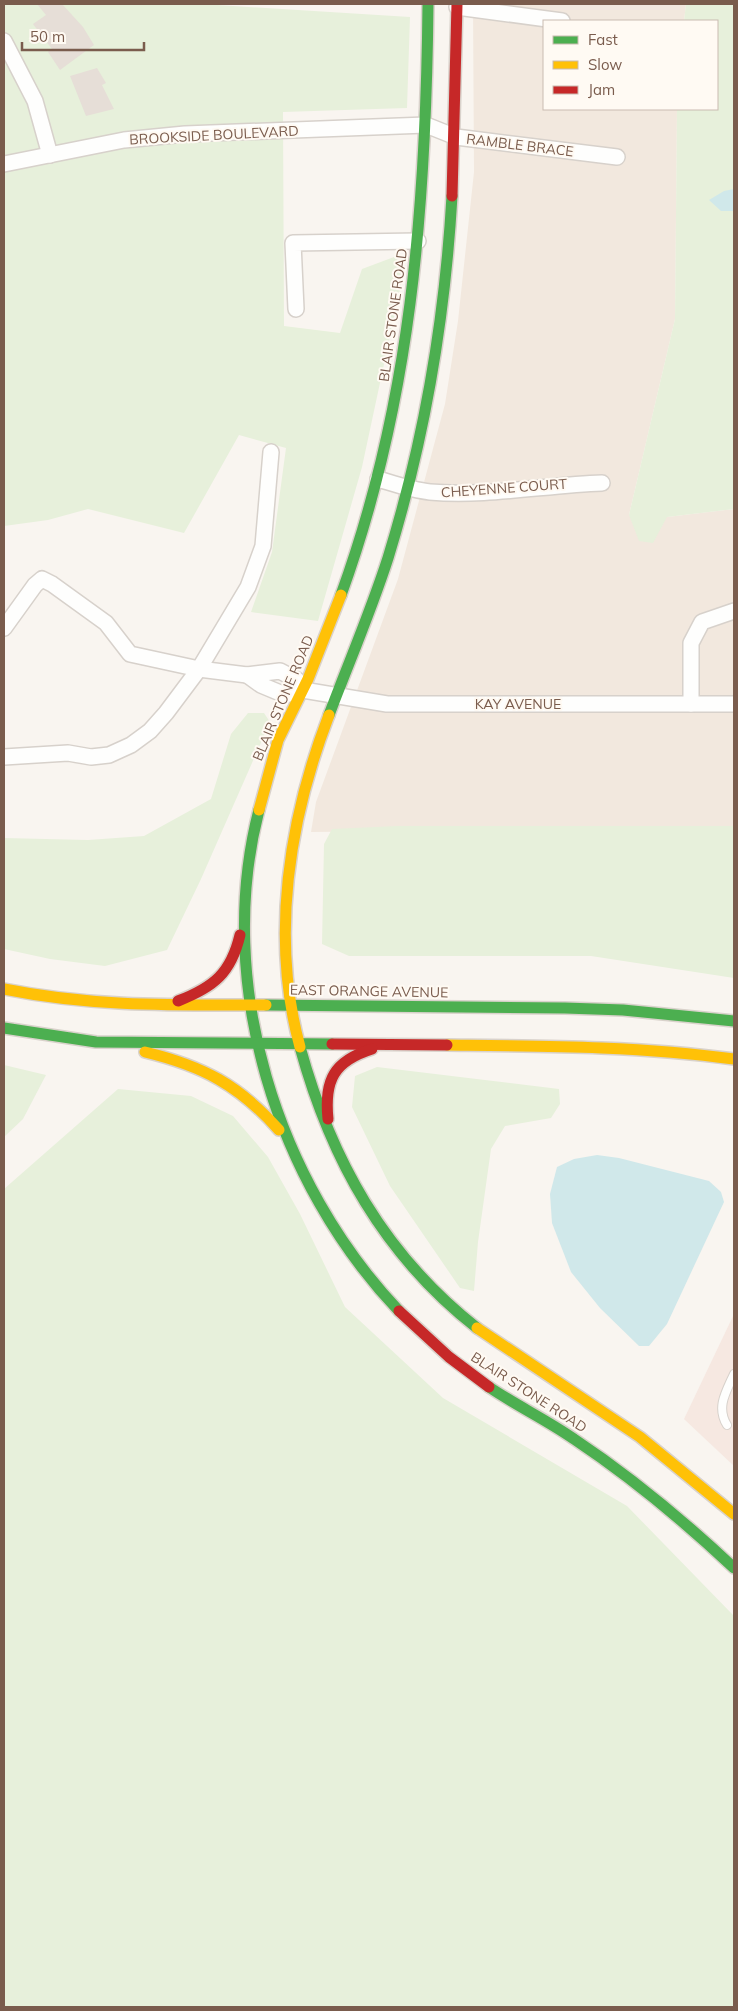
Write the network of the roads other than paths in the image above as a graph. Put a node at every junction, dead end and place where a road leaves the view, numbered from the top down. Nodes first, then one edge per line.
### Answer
1 (428, 4) edge
2 (457, 5) edge
3 (555, 20) edge
4 (4, 41) edge
5 (426, 125) junction
6 (456, 137) junction
7 (50, 155) junction
8 (617, 157) dead end
9 (4, 164) edge
10 (418, 241) junction
11 (296, 309) dead end
12 (271, 452) dead end
13 (378, 479) junction
14 (602, 483) dead end
15 (407, 488) junction
16 (734, 611) edge
17 (4, 628) edge
18 (199, 669) junction
19 (303, 690) junction
20 (336, 696) junction
21 (690, 704) junction
22 (734, 704) edge
23 (4, 757) edge
24 (246, 905) junction
25 (4, 988) edge
26 (169, 1004) junction
27 (251, 1004) junction
28 (290, 1005) junction
29 (734, 1021) edge
30 (4, 1028) edge
31 (96, 1042) junction
32 (257, 1044) junction
33 (298, 1044) junction
34 (385, 1045) junction
35 (734, 1059) edge
36 (289, 1142) junction
37 (333, 1144) junction
38 (734, 1374) edge
39 (727, 1425) dead end
40 (734, 1514) edge
41 (734, 1568) edge

1 - 5 main road, BLAIR STONE ROAD
2 - 3 street
2 - 6 main road, BLAIR STONE ROAD
4 - 7 street
5 - 6 street, RAMBLE BRACE
5 - 7 street, BROOKSIDE BOULEVARD
5 - 10 main road, BLAIR STONE ROAD
6 - 8 street, RAMBLE BRACE
6 - 15 main road, BLAIR STONE ROAD
7 - 9 street, BROOKSIDE BOULEVARD
10 - 11 street
10 - 13 main road, BLAIR STONE ROAD
12 - 18 street
13 - 15 street, CHEYENNE COURT
13 - 19 main road, BLAIR STONE ROAD
14 - 15 street, CHEYENNE COURT
15 - 20 main road, BLAIR STONE ROAD
16 - 21 street
17 - 18 street
18 - 19 street, KAY AVENUE
18 - 23 street
19 - 20 street, KAY AVENUE
19 - 24 main road, BLAIR STONE ROAD
20 - 21 street, KAY AVENUE
20 - 28 main road, BLAIR STONE ROAD
21 - 22 street, KAY AVENUE
24 - 26 main road
24 - 27 main road, BLAIR STONE ROAD
25 - 26 main road, EAST ORANGE AVENUE
26 - 27 main road, EAST ORANGE AVENUE
27 - 28 main road, EAST ORANGE AVENUE
27 - 32 main road, BLAIR STONE ROAD
28 - 29 main road, EAST ORANGE AVENUE
28 - 33 main road, BLAIR STONE ROAD
30 - 31 main road
31 - 32 main road
31 - 36 main road
32 - 33 main road
32 - 36 main road, BLAIR STONE ROAD
33 - 34 main road
33 - 37 main road, BLAIR STONE ROAD
34 - 35 main road
34 - 37 main road
36 - 41 main road, BLAIR STONE ROAD
37 - 40 main road, BLAIR STONE ROAD
38 - 39 lane

